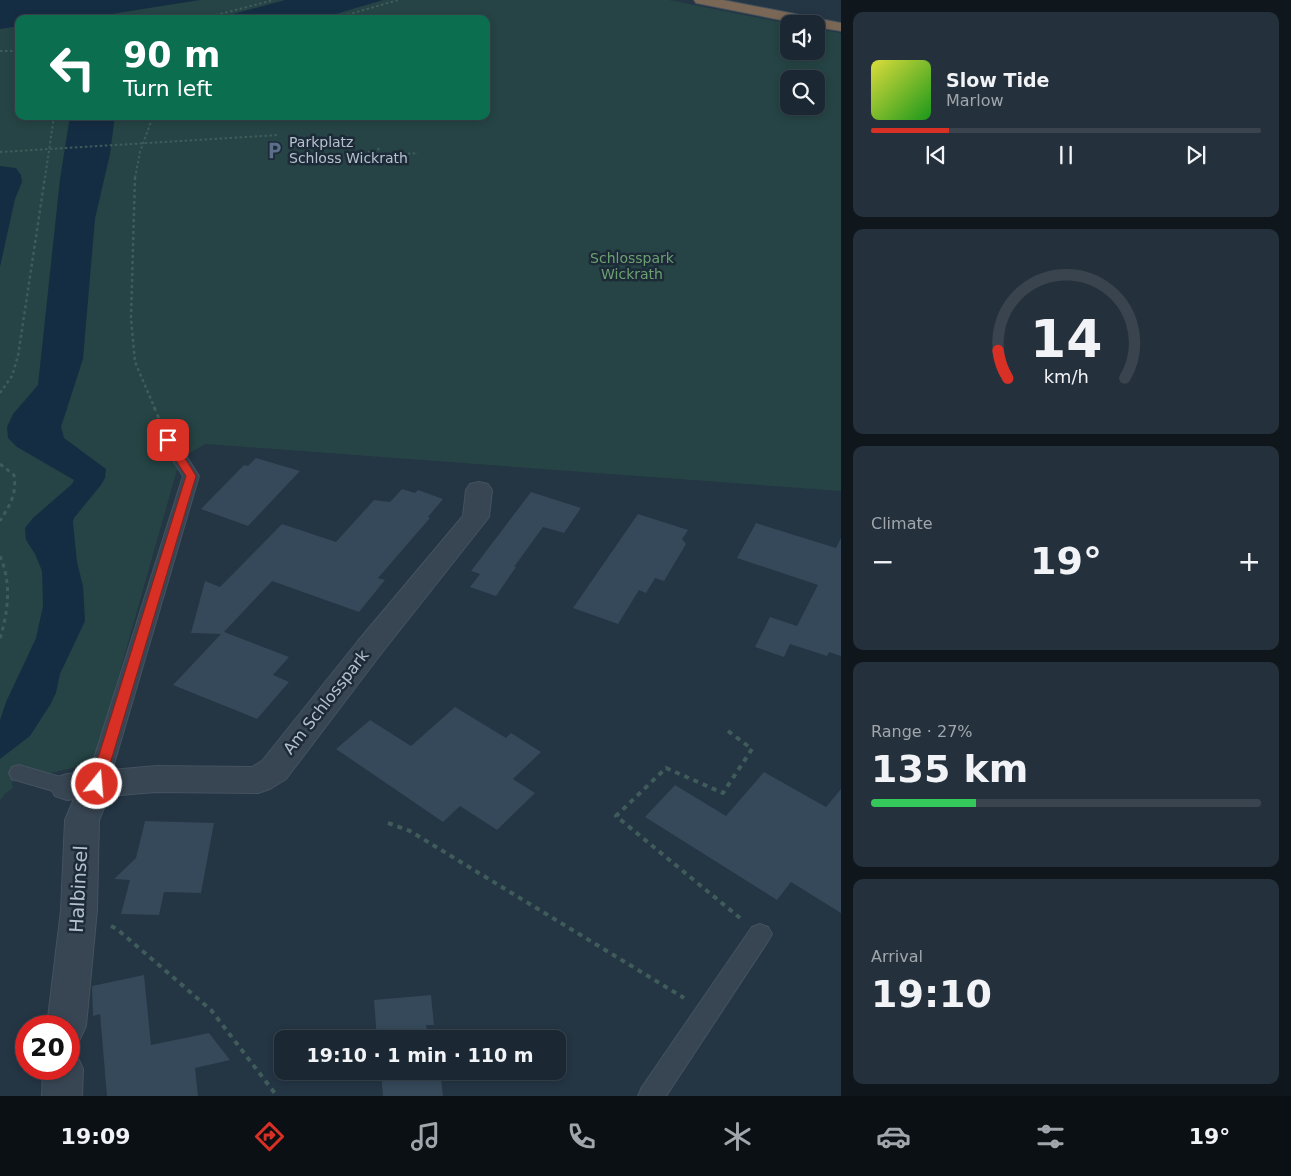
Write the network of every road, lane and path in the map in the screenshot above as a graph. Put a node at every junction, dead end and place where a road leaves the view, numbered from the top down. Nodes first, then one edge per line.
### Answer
1 (274, 0) edge
2 (398, 0) edge
3 (701, 0) edge
4 (750, 0) edge
5 (216, 15) edge
6 (347, 15) edge
7 (841, 16) edge
8 (841, 27) edge
9 (0, 51) edge
10 (15, 51) edge
11 (53, 120) edge
12 (151, 120) edge
13 (279, 135) dead end
14 (140, 144) junction
15 (378, 148) dead end
16 (49, 150) junction
17 (0, 152) edge
18 (368, 152) dead end
19 (418, 153) dead end
20 (380, 154) junction
21 (0, 393) edge
22 (168, 440) joint
23 (0, 464) edge
24 (479, 490) dead end
25 (0, 521) edge
26 (0, 556) edge
27 (0, 639) edge
28 (728, 731) dead end
29 (18, 773) dead end
30 (82, 785) junction
31 (388, 823) dead end
32 (79, 910) junction
33 (760, 934) joint
34 (708, 1013) junction
35 (67, 1015) edge
36 (63, 1080) edge
37 (62, 1096) edge
38 (277, 1096) edge
39 (651, 1096) edge

1 - 5 path
2 - 6 path
3 - 8 highway
4 - 7 highway
9 - 10 path
11 - 16 path
12 - 14 path
13 - 14 path
14 - 16 path
14 - 22 path
15 - 20 path
16 - 17 path
16 - 21 path
18 - 20 path
19 - 20 path
22 - 30 lane
23 - 25 path
24 - 30 street, Am Schlosspark
26 - 27 path
28 - 33 path
29 - 30 lane
30 - 32 street, Halbinsel
31 - 34 path
32 - 35 street, Halbinsel
32 - 38 path
33 - 34 lane
34 - 39 lane
36 - 37 street

